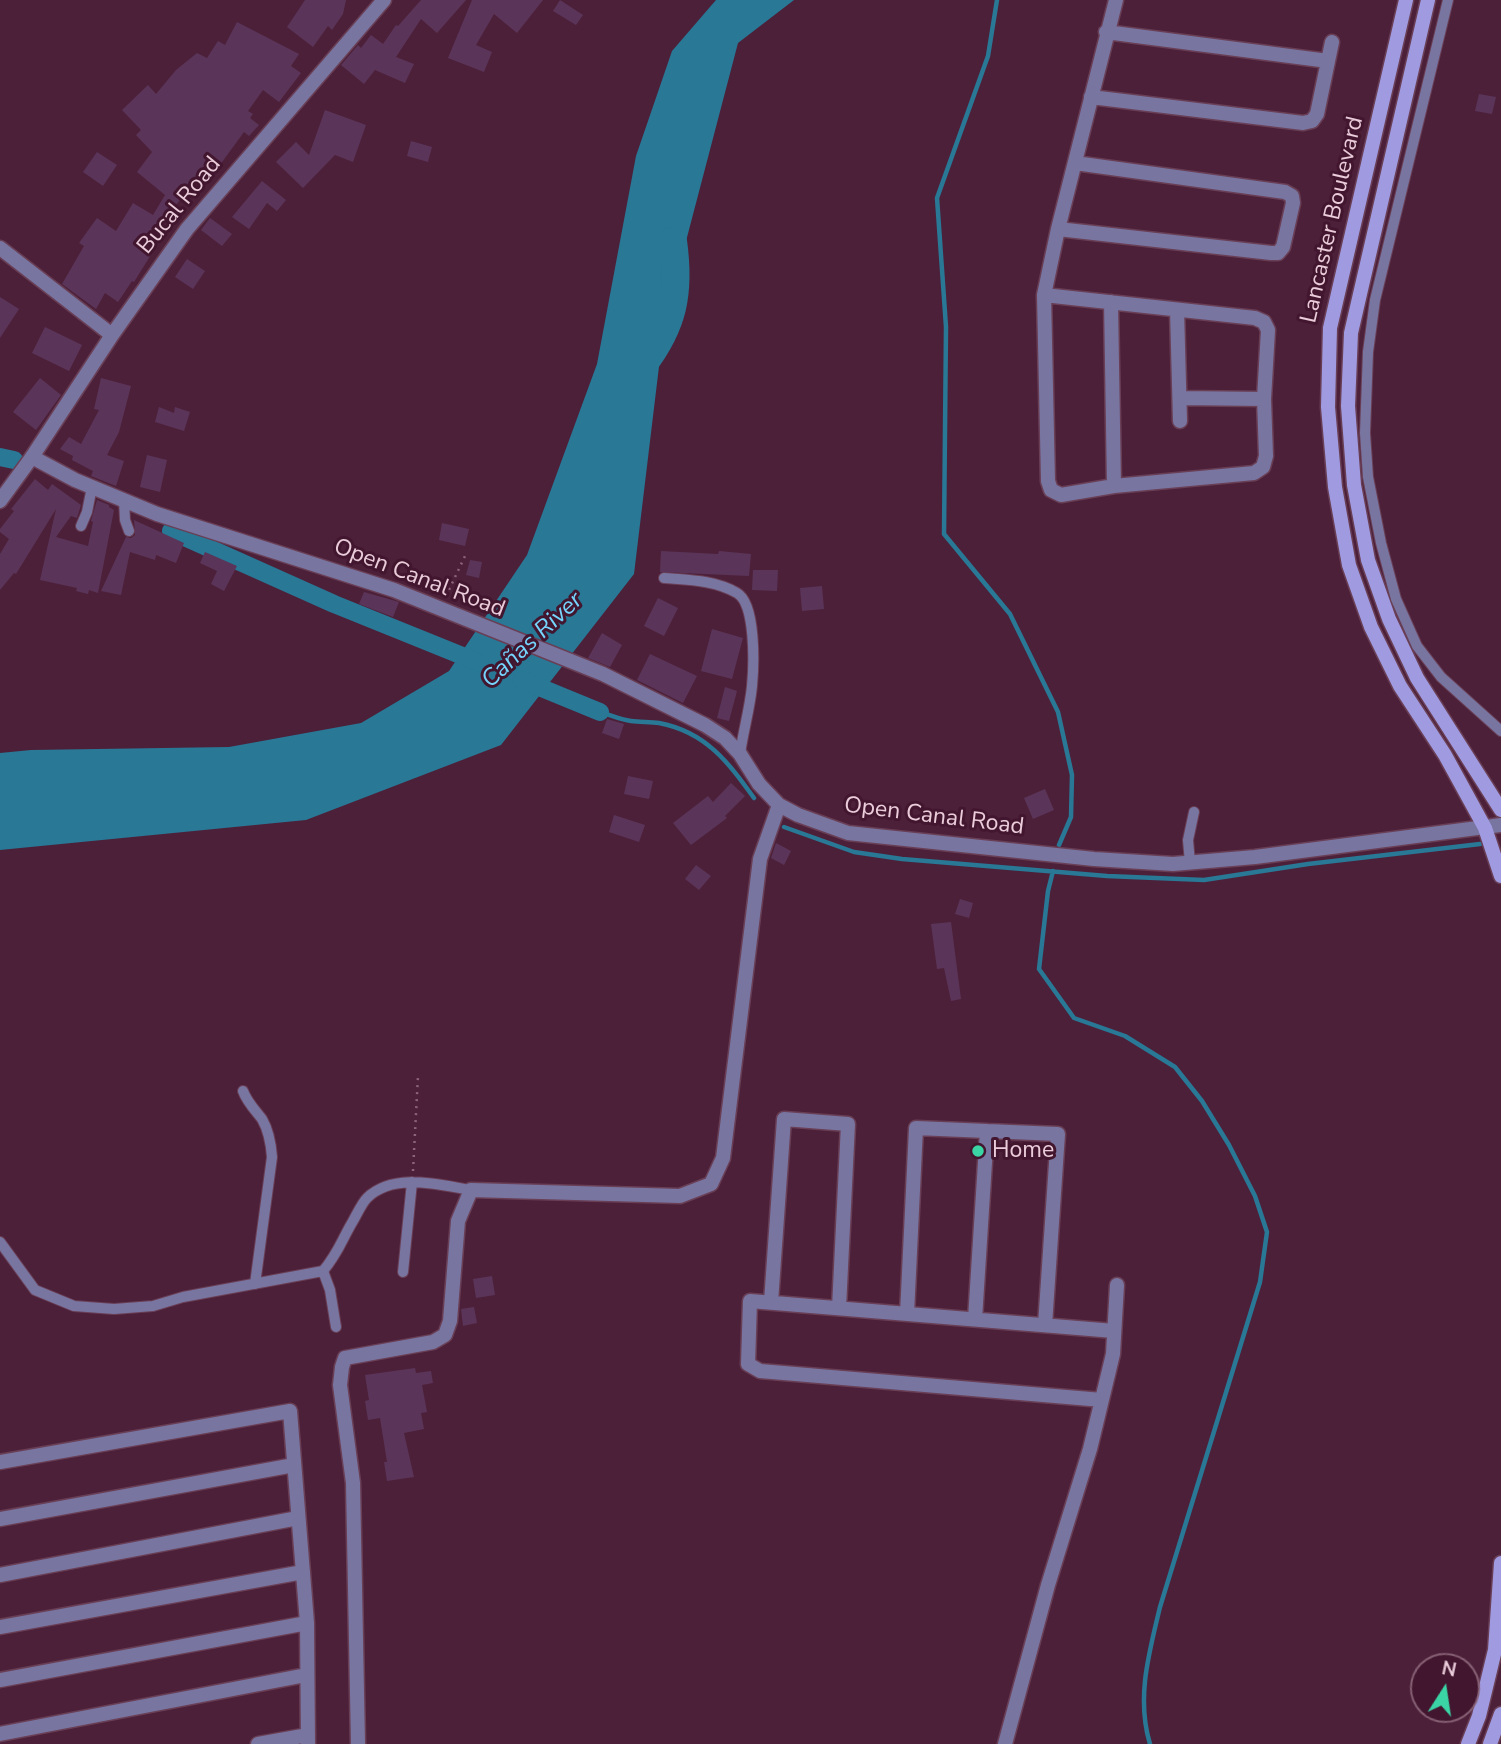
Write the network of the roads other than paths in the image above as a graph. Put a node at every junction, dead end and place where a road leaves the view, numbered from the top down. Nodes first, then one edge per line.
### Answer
1 (384, 0) edge
2 (1116, 0) edge
3 (1406, 0) edge
4 (1448, 0) edge
5 (1424, 1) edge
6 (1106, 32) junction
7 (1332, 42) dead end
8 (1328, 61) junction
9 (1091, 97) junction
10 (1075, 163) junction
11 (1058, 229) junction
12 (0, 248) edge
13 (1044, 295) junction
14 (1111, 302) junction
15 (1177, 310) junction
16 (112, 335) junction
17 (1180, 398) junction
18 (1264, 400) junction
19 (1180, 421) dead end
20 (32, 457) junction
21 (1114, 486) junction
22 (92, 487) junction
23 (0, 500) edge
24 (124, 500) junction
25 (80, 526) dead end
26 (129, 531) dead end
27 (664, 578) dead end
28 (1501, 731) edge
29 (740, 754) junction
30 (779, 805) junction
31 (1501, 810) edge
32 (1194, 812) dead end
33 (1501, 825) edge
34 (1485, 828) junction
35 (1190, 863) junction
36 (1501, 876) edge
37 (243, 1091) dead end
38 (987, 1131) junction
39 (412, 1182) junction
40 (471, 1190) junction
41 (0, 1242) edge
42 (323, 1271) junction
43 (403, 1272) dead end
44 (255, 1284) junction
45 (1117, 1285) dead end
46 (771, 1303) junction
47 (839, 1308) junction
48 (907, 1314) junction
49 (975, 1320) junction
50 (1045, 1325) junction
51 (336, 1327) dead end
52 (1114, 1331) junction
53 (1102, 1400) junction
54 (0, 1462) edge
55 (295, 1465) junction
56 (298, 1518) junction
57 (0, 1519) edge
58 (1501, 1563) edge
59 (303, 1572) junction
60 (0, 1576) edge
61 (307, 1623) junction
62 (0, 1627) edge
63 (306, 1675) junction
64 (0, 1680) edge
65 (1501, 1714) edge
66 (0, 1734) edge
67 (308, 1739) edge
68 (258, 1744) edge
69 (358, 1744) edge
70 (1005, 1744) edge
71 (1468, 1744) edge
72 (1490, 1744) edge

1 - 16 street, Bucal Road
2 - 6 street
3 - 34 main road, Lancaster Boulevard
4 - 28 lane
5 - 31 main road, Lancaster Boulevard
6 - 8 street
6 - 9 street
7 - 8 street
8 - 9 street
9 - 10 street
10 - 11 street
10 - 11 street
11 - 13 street
12 - 16 street
13 - 14 street
13 - 21 street
14 - 15 street
14 - 21 street
15 - 17 street
15 - 18 street
16 - 20 street, Bucal Road
17 - 18 street
17 - 19 street
18 - 21 street
20 - 22 street, Open Canal Road
20 - 23 street, Bucal Road
22 - 24 street, Open Canal Road
22 - 25 lane
24 - 26 lane
24 - 29 street, Open Canal Road
27 - 29 lane
29 - 30 street, Open Canal Road
30 - 35 street, Open Canal Road
30 - 40 street
32 - 35 lane
33 - 34 street, Open Canal Road
34 - 35 street, Open Canal Road
34 - 36 main road, Lancaster Boulevard
37 - 44 lane
38 - 48 street
38 - 49 street
38 - 50 street
39 - 40 lane
39 - 42 lane
39 - 43 lane
40 - 69 street
41 - 44 lane
42 - 44 lane
42 - 51 lane
45 - 52 street
46 - 47 street
46 - 47 street
46 - 53 street
47 - 48 street
48 - 49 street
49 - 50 street
50 - 52 street
52 - 53 street
53 - 70 street
54 - 55 street
55 - 56 street
55 - 57 street
56 - 59 street
56 - 60 street
58 - 71 main road
59 - 61 street
59 - 62 street
61 - 63 street
61 - 64 street
63 - 66 street
63 - 67 street
65 - 72 main road
67 - 68 street

